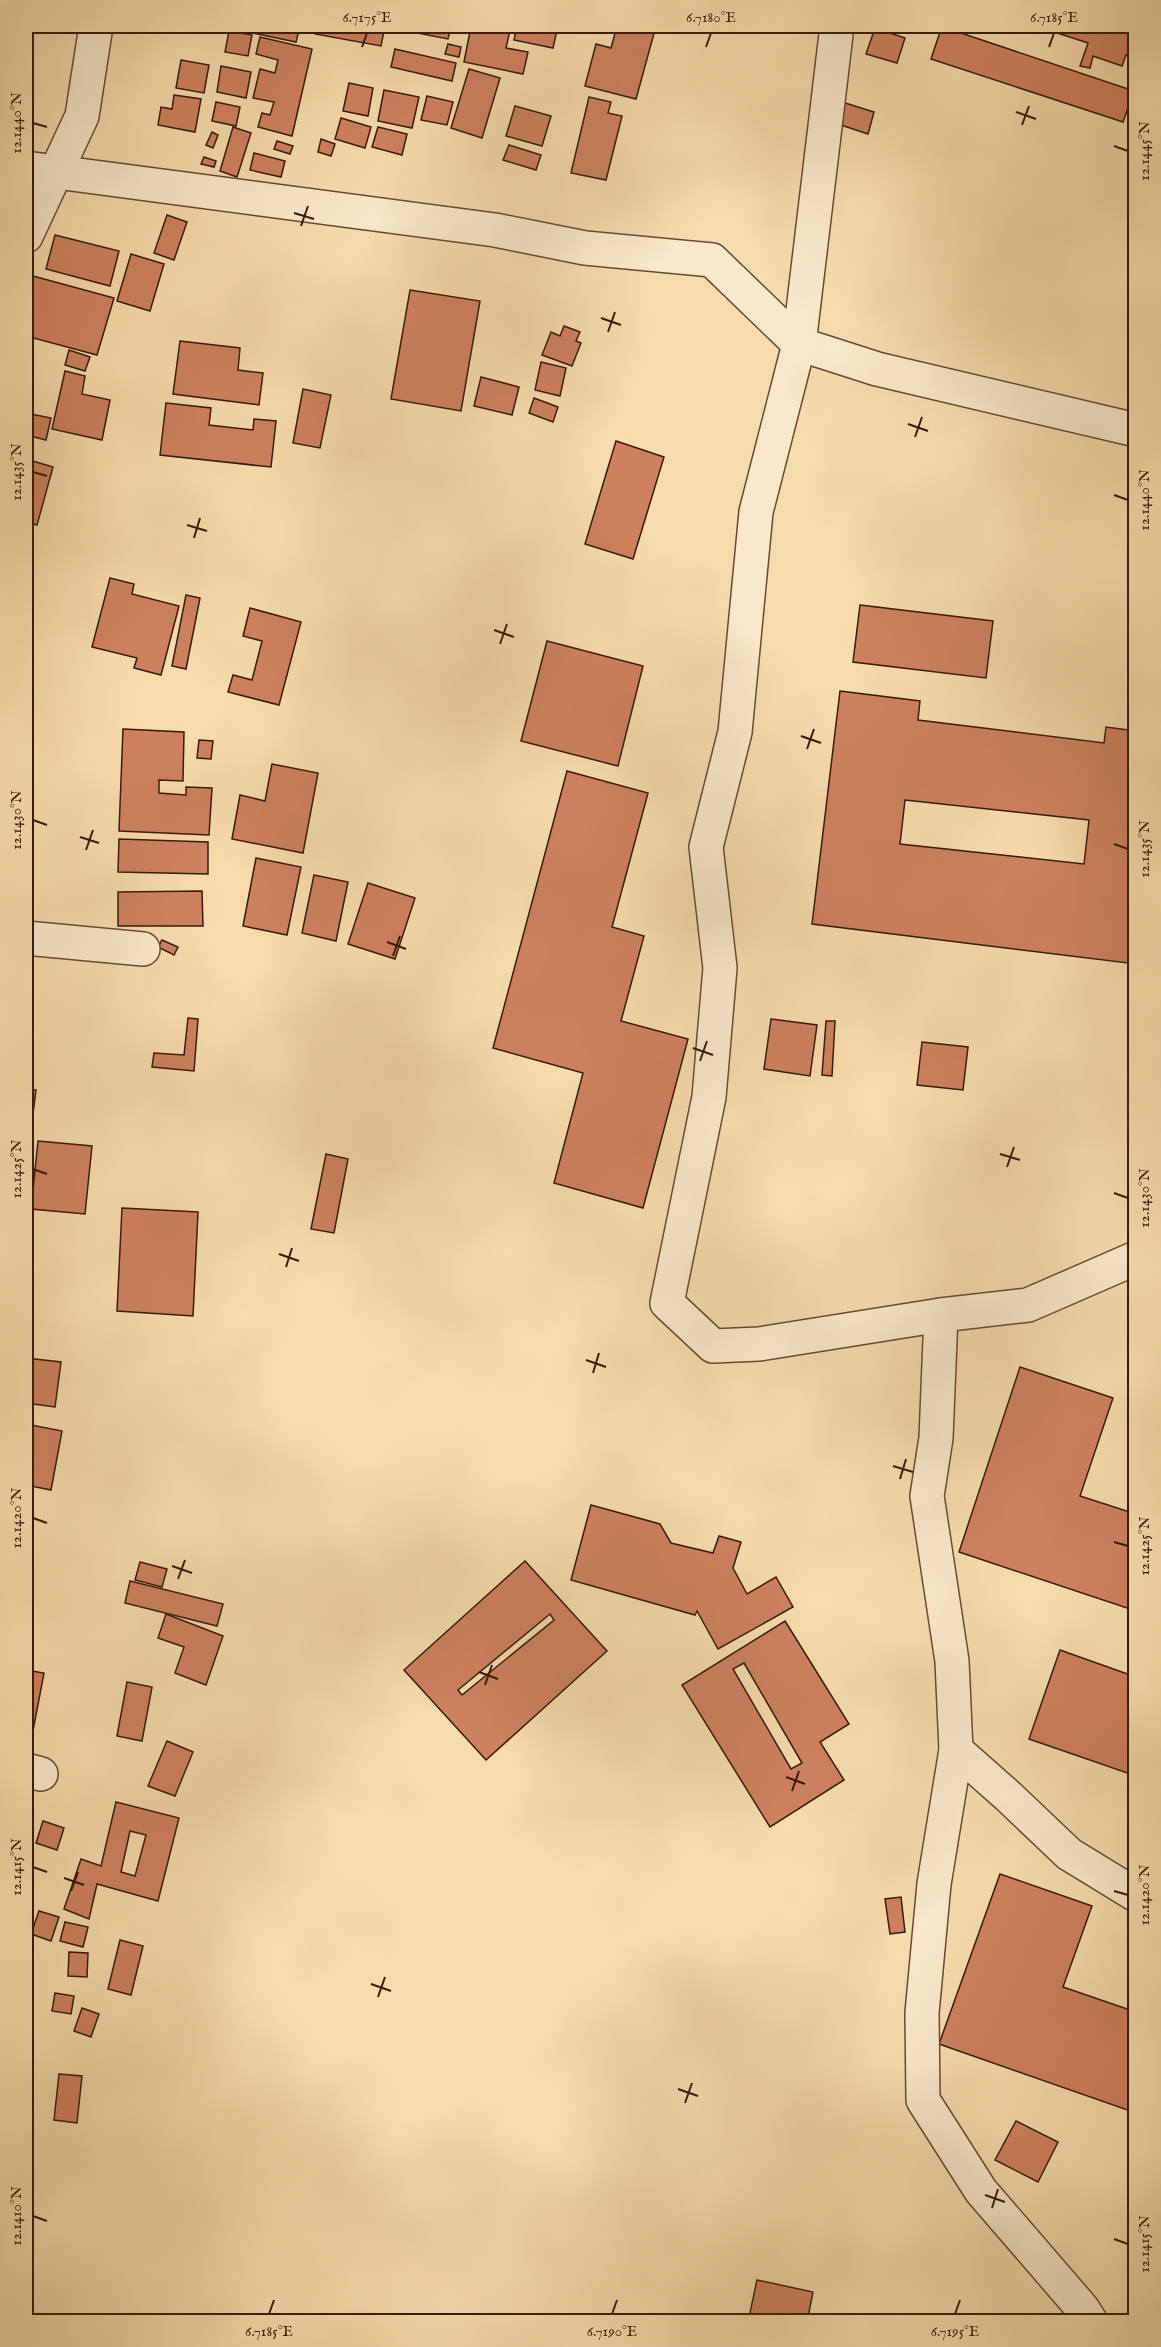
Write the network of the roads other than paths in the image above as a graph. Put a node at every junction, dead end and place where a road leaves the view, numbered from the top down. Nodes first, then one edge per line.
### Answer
1 (96, 26) edge
2 (837, 26) edge
3 (40, 170) edge
4 (26, 236) edge
5 (799, 344) junction
6 (1136, 430) edge
7 (26, 938) edge
8 (143, 949) dead end
9 (1136, 1257) edge
10 (941, 1315) junction
11 (956, 1750) junction
12 (1136, 1895) edge
13 (1091, 2322) edge

1 - 3 street
2 - 5 street
3 - 4 street
3 - 5 street
5 - 6 street
5 - 10 street
7 - 8 street
9 - 10 street
10 - 11 street
11 - 12 street
11 - 13 street

